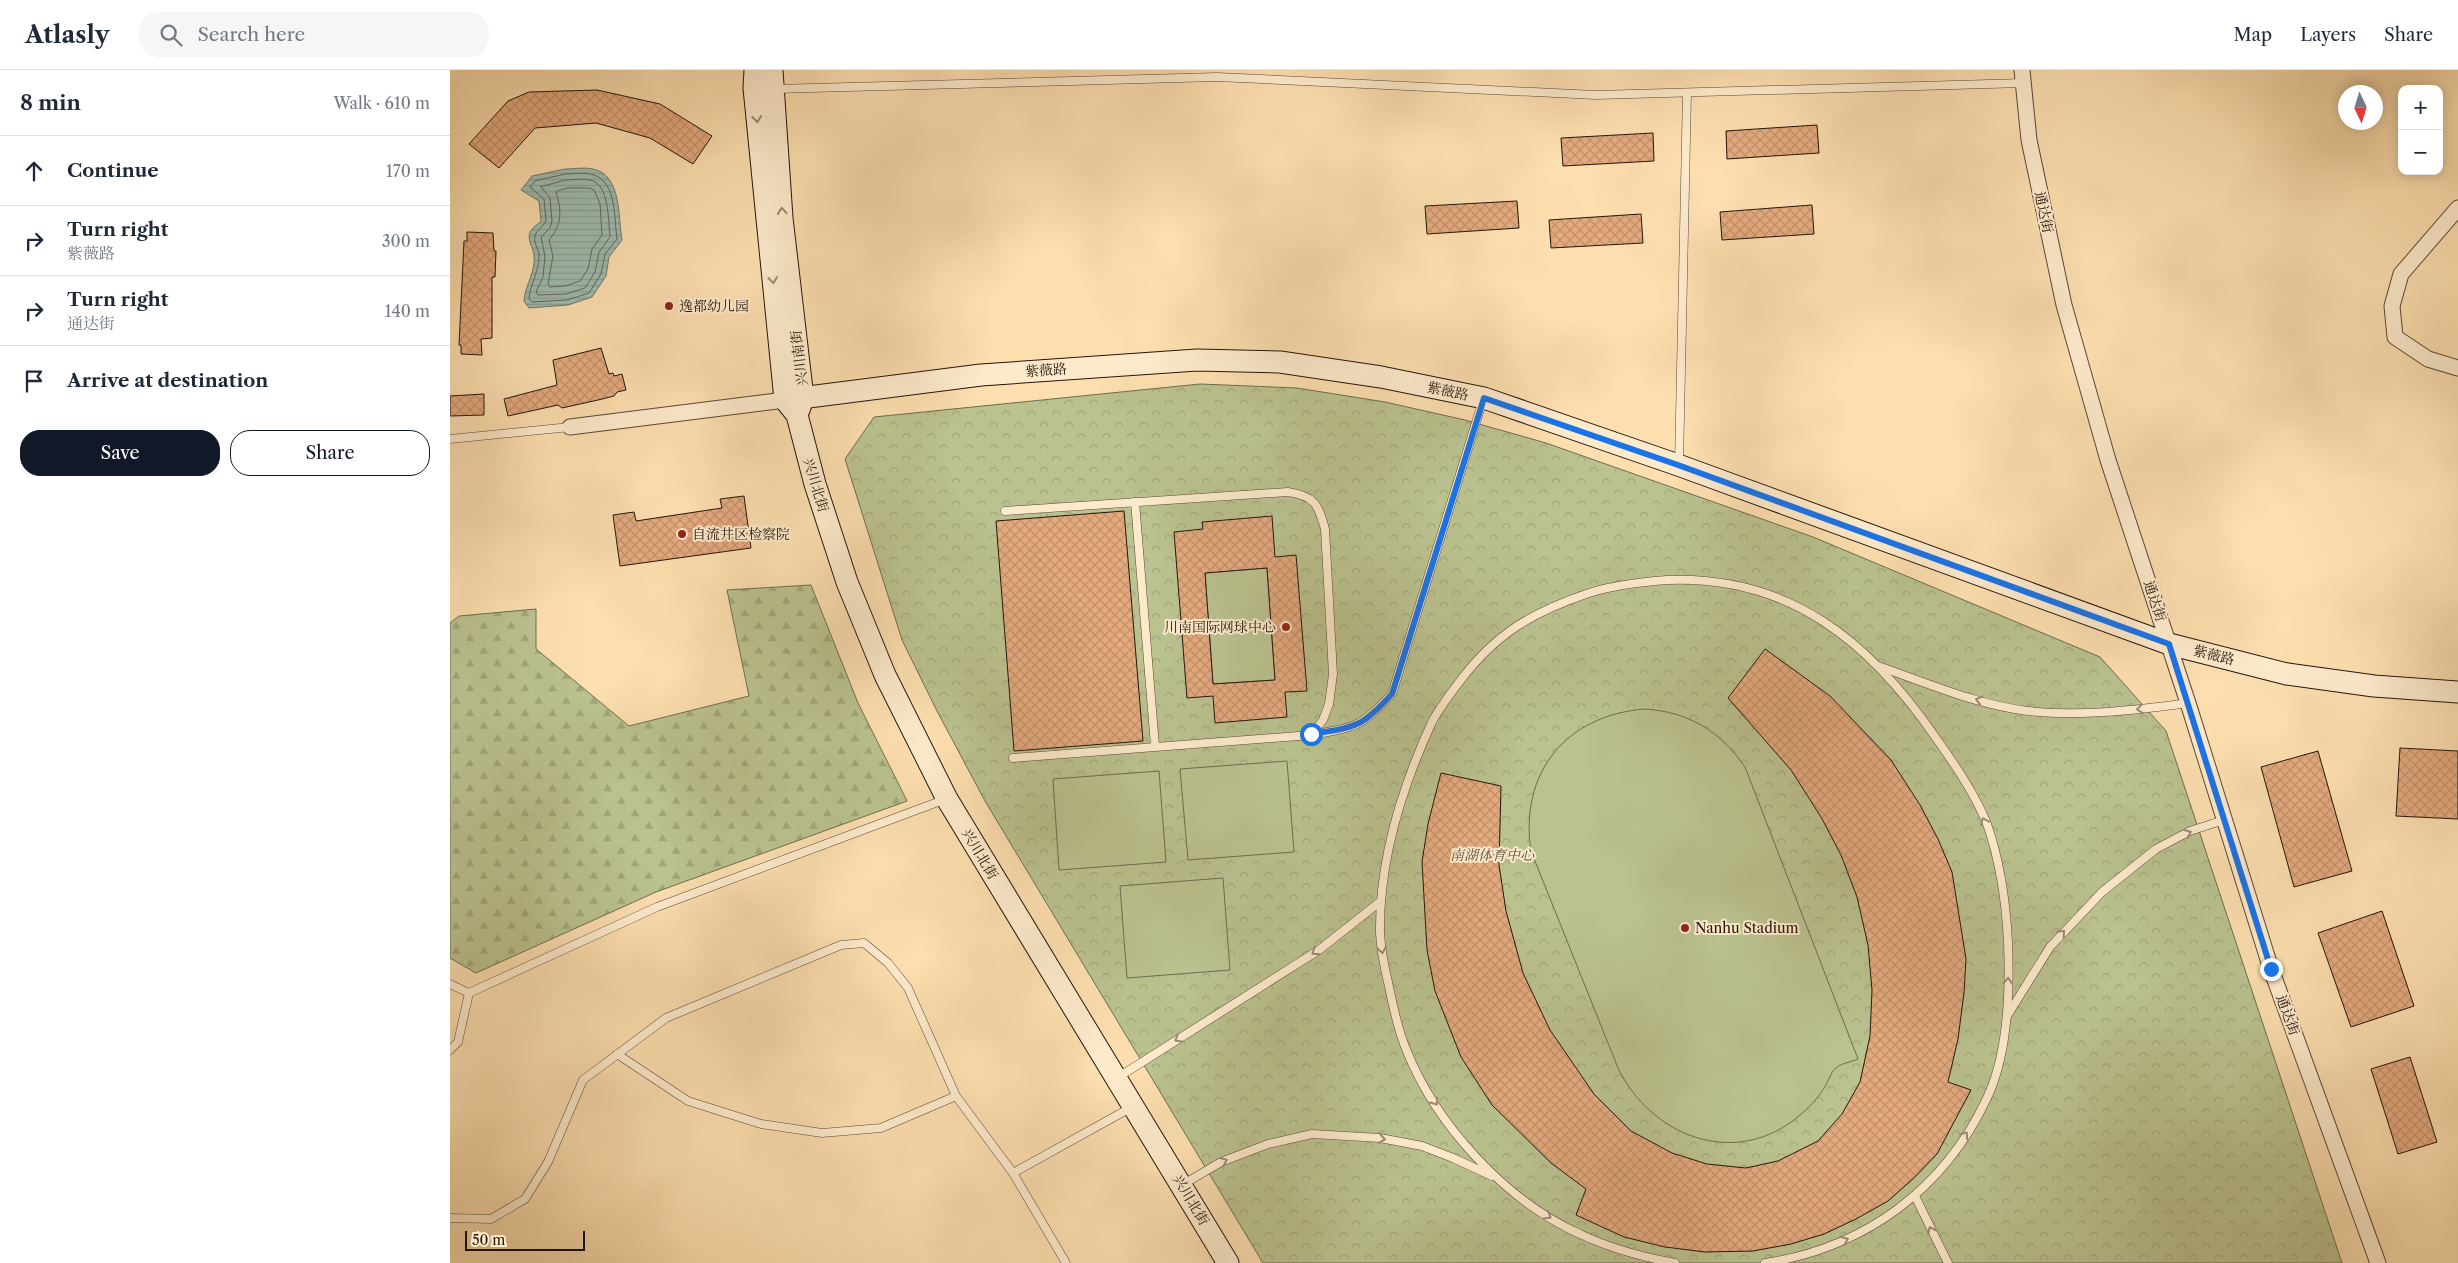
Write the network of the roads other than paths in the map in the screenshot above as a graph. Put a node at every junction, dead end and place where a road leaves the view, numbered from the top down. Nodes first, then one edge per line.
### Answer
1 (755, 70) edge
2 (2023, 77) edge
3 (772, 80) edge
4 (1687, 93) junction
5 (2458, 208) edge
6 (2458, 368) edge
7 (1484, 398) junction
8 (795, 404) junction
9 (570, 427) joint
10 (450, 439) edge
11 (1678, 465) junction
12 (1135, 502) junction
13 (1005, 511) dead end
14 (2169, 644) junction
15 (1877, 666) junction
16 (2458, 692) edge
17 (2188, 703) junction
18 (1311, 734) junction
19 (1155, 746) junction
20 (1013, 758) dead end
21 (947, 799) junction
22 (2224, 820) junction
23 (1381, 901) junction
24 (450, 984) edge
25 (468, 993) junction
26 (2006, 1018) junction
27 (450, 1050) edge
28 (617, 1054) junction
29 (1117, 1078) junction
30 (956, 1096) junction
31 (1134, 1106) junction
32 (1013, 1172) junction
33 (1497, 1179) junction
34 (1182, 1185) junction
35 (1915, 1196) junction
36 (450, 1218) edge
37 (1066, 1263) edge
38 (1228, 1263) edge
39 (1675, 1263) edge
40 (1765, 1263) edge
41 (1948, 1263) edge
42 (2378, 1263) edge

1 -> 8 main road, 兴川南街
2 - 4 lane
2 - 14 street, 通达街
3 - 4 lane
8 -> 3 main road, 兴川南街
4 - 11 lane
5 - 6 street
7 - 8 main road, 紫薇路
7 - 11 main road, 紫薇路
7 - 18 lane
8 - 9 street
8 - 21 main road, 兴川北街
9 - 10 lane
11 - 14 main road, 紫薇路
12 - 13 lane
12 - 18 lane
12 - 19 lane
14 - 16 main road, 紫薇路
14 - 17 street, 通达街
17 -> 15 lane
15 - 23 lane
26 -> 15 lane
17 - 22 street, 通达街
18 - 19 lane
19 - 20 lane
21 - 25 lane
21 - 29 main road, 兴川北街
26 -> 22 lane
22 - 42 street, 通达街
23 -> 29 lane
23 -> 33 lane
24 - 25 lane
25 - 27 lane
35 -> 26 lane
28 - 30 lane
28 - 30 lane
28 - 36 lane
29 - 31 main road, 兴川北街
30 - 32 lane
31 - 32 lane
31 - 34 main road, 兴川北街
32 - 37 lane
34 -> 33 lane
33 -> 39 lane
34 - 38 main road, 兴川北街
40 -> 35 lane
41 -> 35 lane

